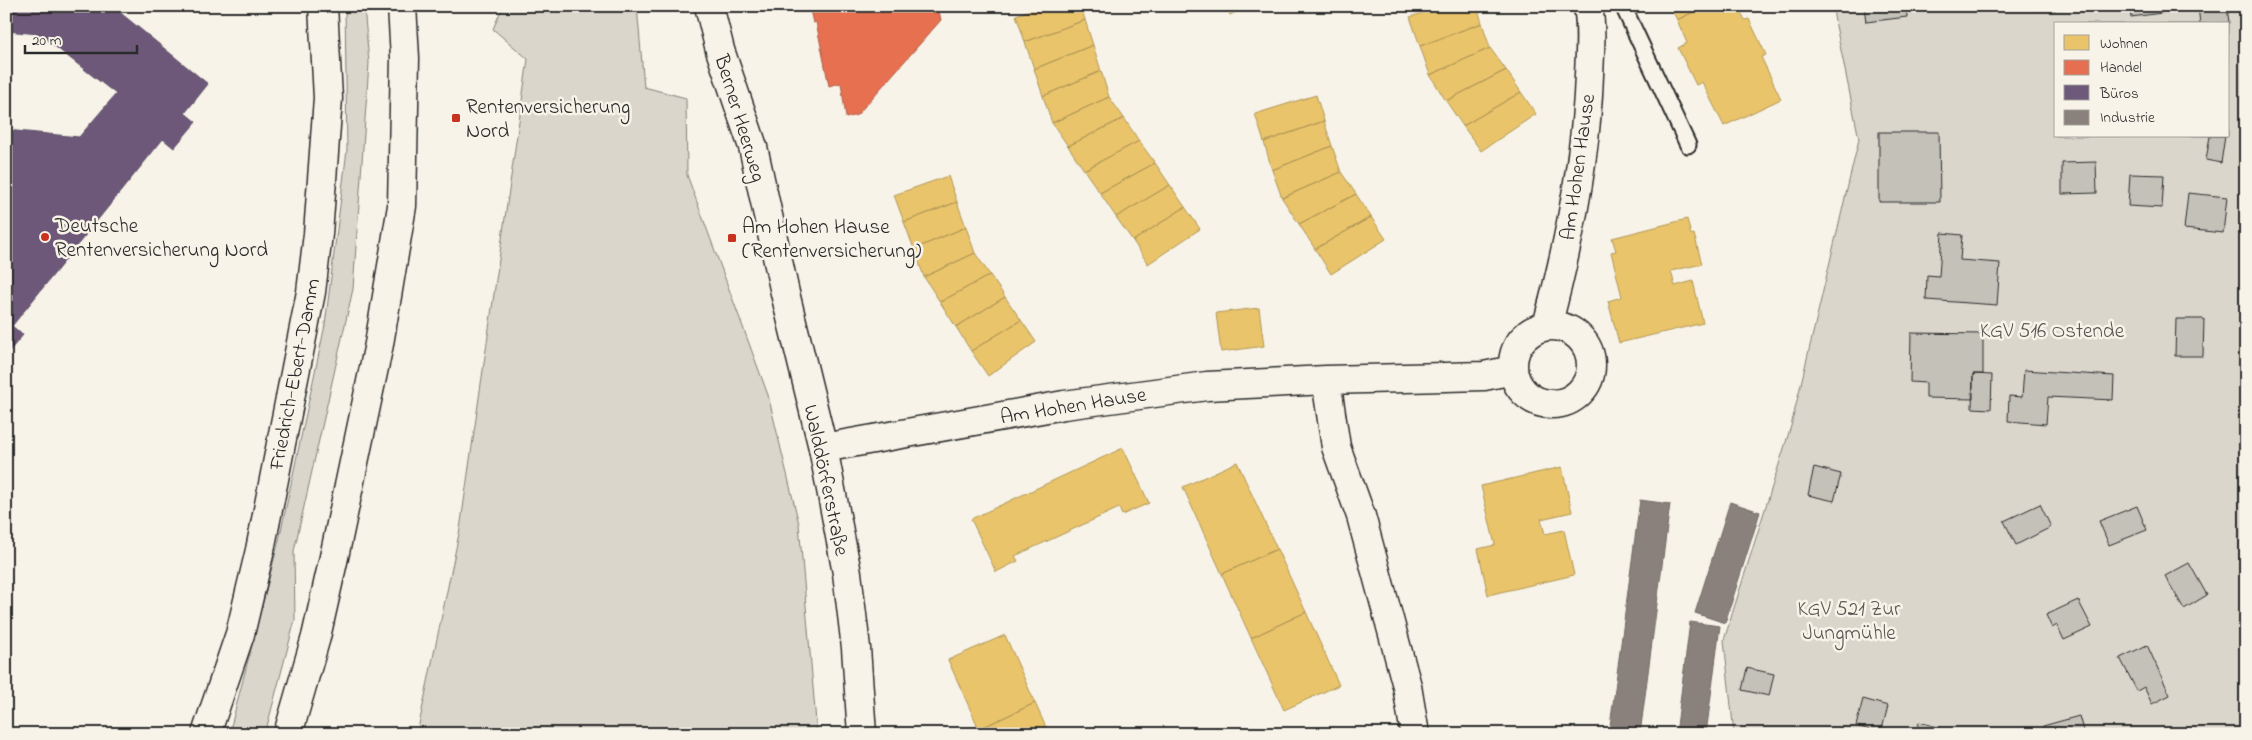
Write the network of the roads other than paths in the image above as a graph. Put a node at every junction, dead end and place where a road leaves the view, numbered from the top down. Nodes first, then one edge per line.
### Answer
1 (323, 6) edge
2 (402, 6) edge
3 (709, 6) edge
4 (1588, 6) edge
5 (1623, 6) edge
6 (1688, 145) dead end
7 (772, 229) joint
8 (1547, 326) junction
9 (1513, 370) junction
10 (1326, 380) junction
11 (823, 448) junction
12 (206, 734) edge
13 (288, 734) edge
14 (862, 734) edge
15 (1415, 734) edge

1 - 12 street, Friedrich-Ebert-Damm
2 - 13 street
3 - 7 street, Berner Heerweg
4 - 8 street, Am Hohen Hause
5 - 6 lane
7 - 11 street, Walddörferstraße
8 - 9 street
8 - 9 street
9 - 10 street, Am Hohen Hause
10 - 11 street, Am Hohen Hause
10 - 15 street
11 - 14 street, Walddörferstraße

